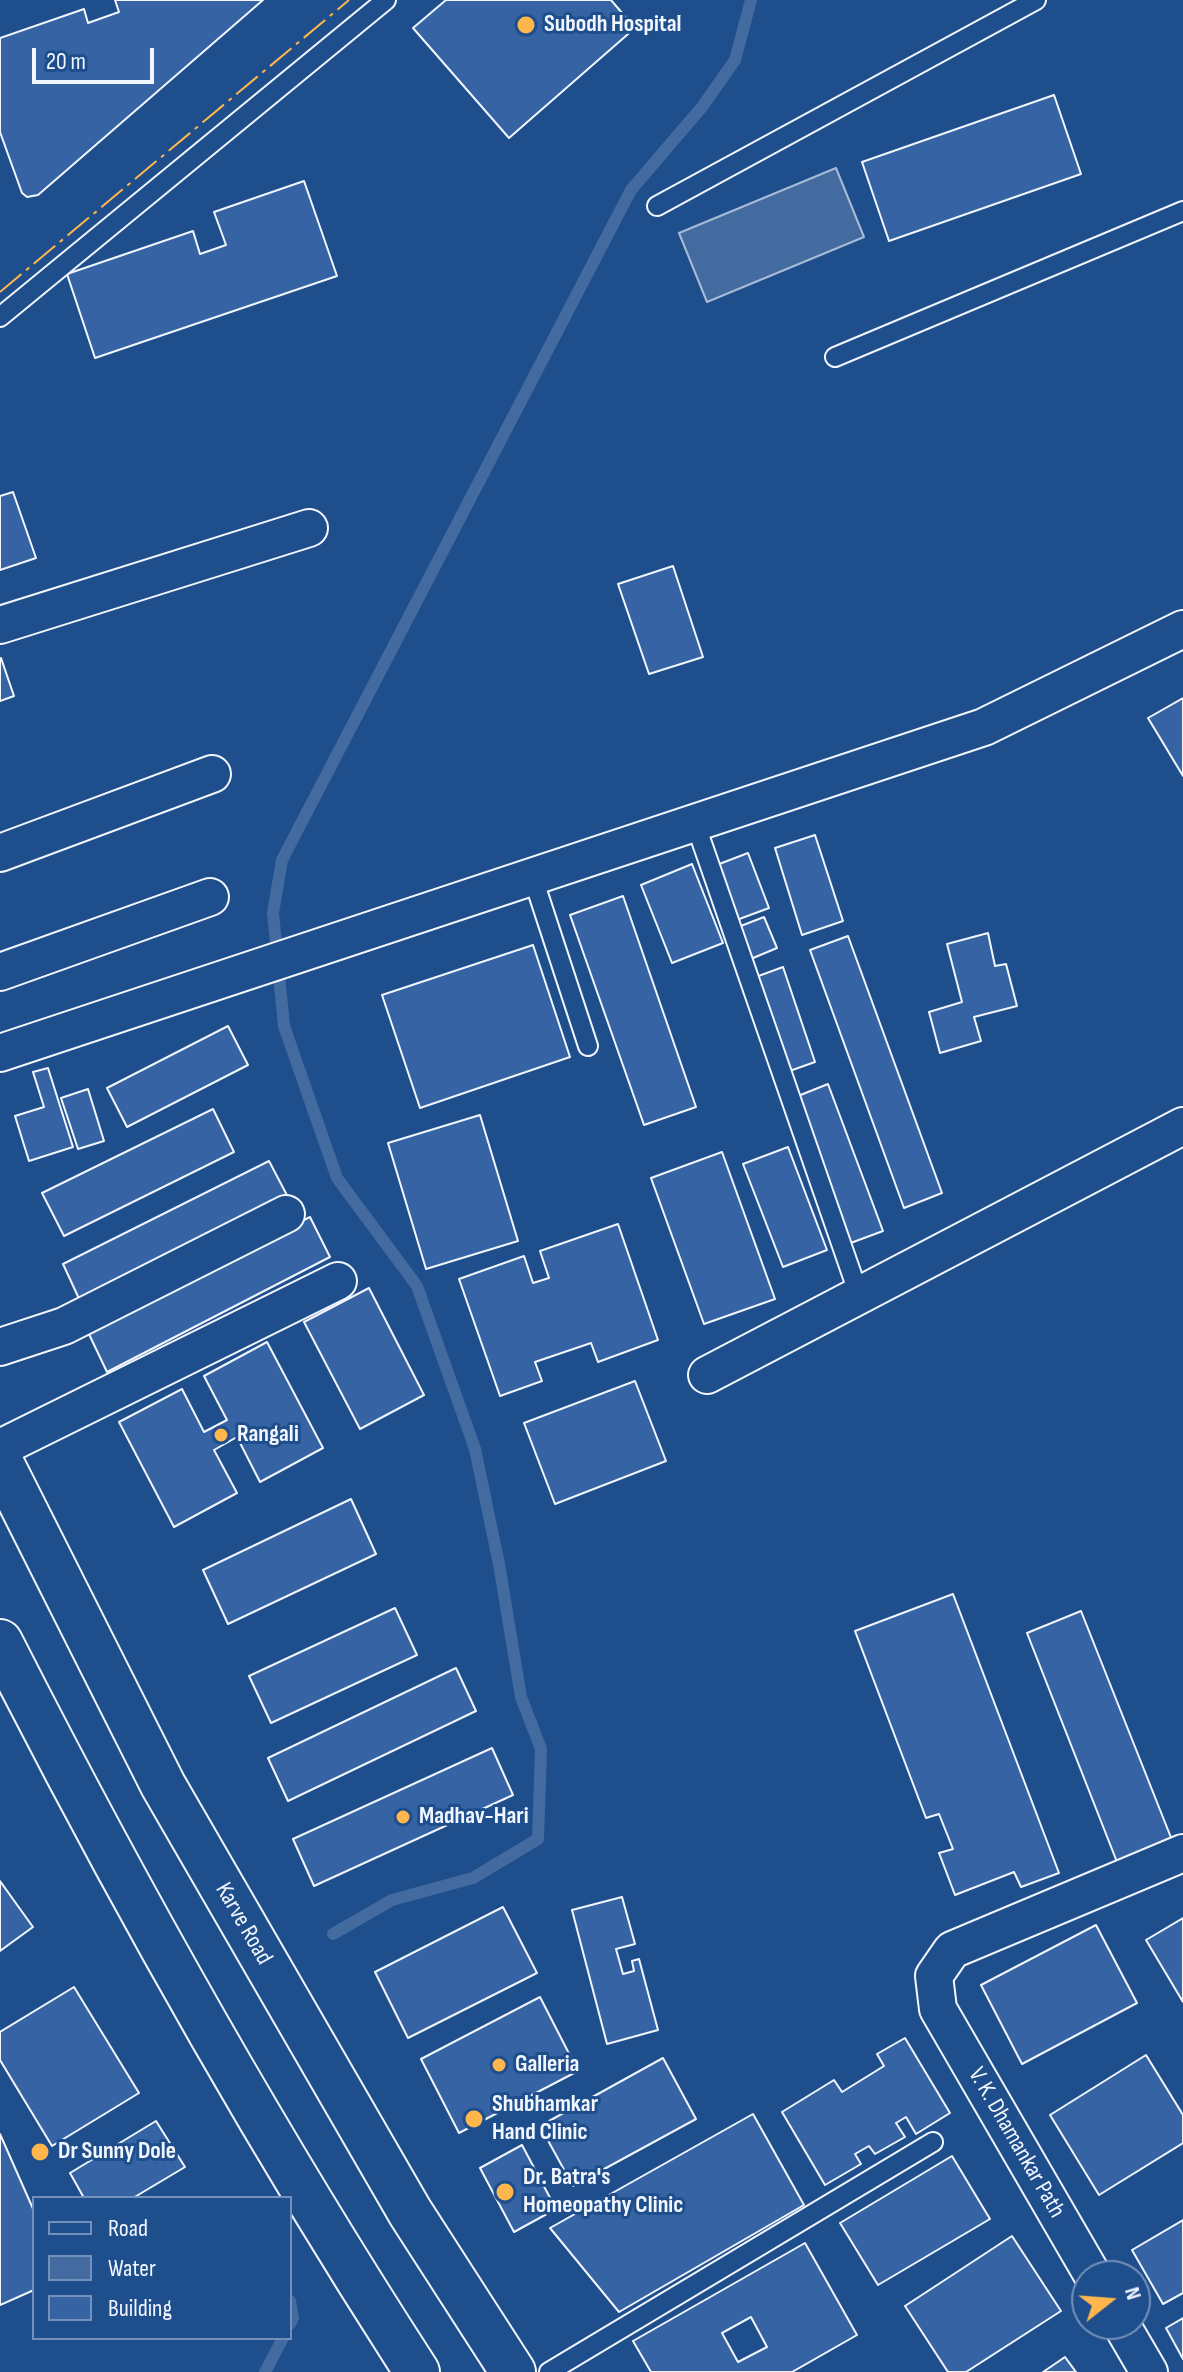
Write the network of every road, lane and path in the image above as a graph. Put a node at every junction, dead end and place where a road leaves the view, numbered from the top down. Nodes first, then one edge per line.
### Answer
1 (386, 0) edge
2 (1036, 0) edge
3 (657, 206) dead end
4 (1183, 211) edge
5 (0, 317) edge
6 (835, 357) dead end
7 (309, 528) dead end
8 (0, 625) edge
9 (1183, 629) edge
10 (212, 774) dead end
11 (694, 820) junction
12 (0, 853) edge
13 (532, 875) junction
14 (210, 897) dead end
15 (0, 972) edge
16 (588, 1046) dead end
17 (0, 1053) edge
18 (1183, 1126) edge
19 (286, 1214) dead end
20 (338, 1281) dead end
21 (859, 1295) junction
22 (0, 1347) edge
23 (707, 1375) dead end
24 (0, 1448) edge
25 (0, 1461) edge
26 (0, 1642) edge
27 (1183, 1853) edge
28 (933, 2142) dead end
29 (1084, 2260) edge
30 (1130, 2340) edge
31 (417, 2372) edge
32 (513, 2372) edge
33 (549, 2372) edge
34 (1149, 2372) edge

1 - 5 lane
2 - 3 lane
4 - 6 lane
7 - 8 street
9 - 11 street
10 - 12 street
11 - 13 street
11 - 21 lane
13 - 16 lane
13 - 17 street
14 - 15 street
18 - 21 street
19 - 22 street
20 - 24 street
21 - 23 street
25 - 32 main road, Karve Road
26 - 31 main road
27 - 29 street, V. K. Dhamankar Path
28 - 33 lane
30 - 34 street

